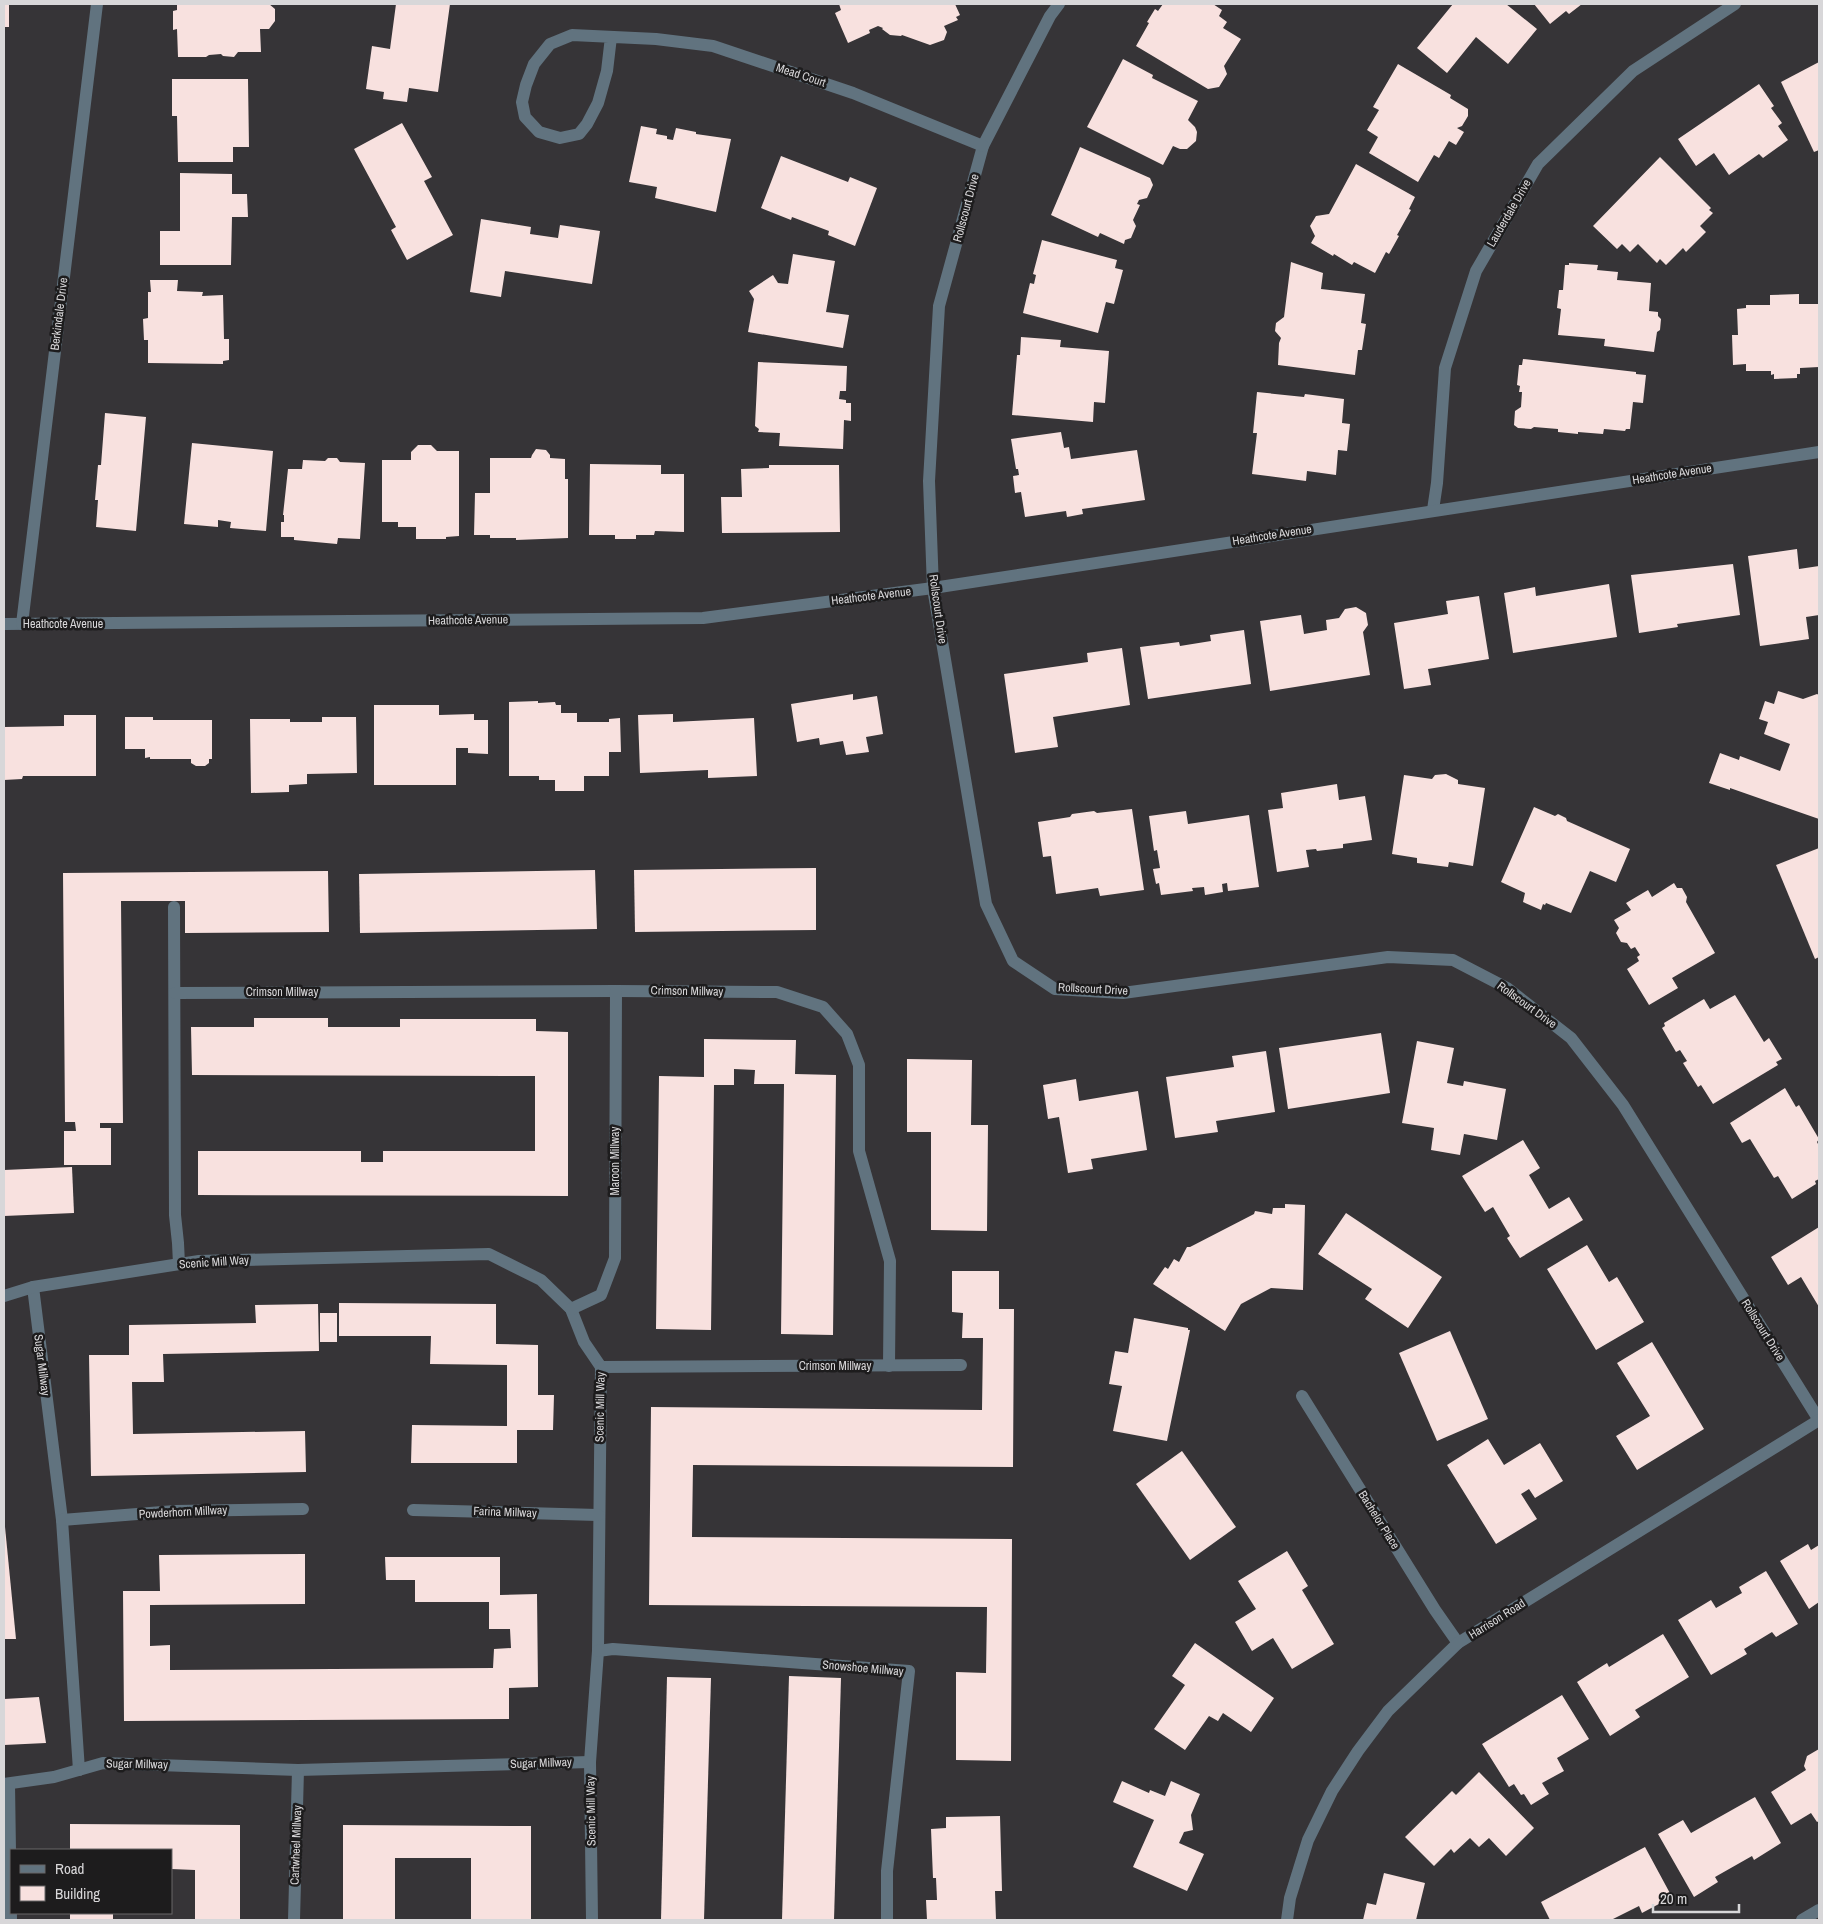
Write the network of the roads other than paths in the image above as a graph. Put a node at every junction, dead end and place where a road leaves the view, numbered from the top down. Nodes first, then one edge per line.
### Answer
1 (96, 4) edge
2 (1059, 4) edge
3 (1735, 4) edge
4 (611, 37) junction
5 (983, 146) junction
6 (1819, 452) edge
7 (1433, 510) junction
8 (933, 588) junction
9 (4, 624) edge
10 (22, 624) junction
11 (174, 907) dead end
12 (616, 991) junction
13 (175, 993) junction
14 (179, 1264) junction
15 (33, 1287) junction
16 (4, 1296) edge
17 (571, 1309) junction
18 (961, 1365) dead end
19 (889, 1366) junction
20 (601, 1367) junction
21 (1302, 1396) dead end
22 (1819, 1420) edge
23 (303, 1509) dead end
24 (413, 1510) dead end
25 (598, 1515) junction
26 (62, 1520) junction
27 (1458, 1643) junction
28 (598, 1651) junction
29 (590, 1762) junction
30 (79, 1770) junction
31 (298, 1770) junction
32 (6, 1784) edge
33 (10, 1893) edge
34 (1819, 1910) edge
35 (294, 1920) edge
36 (592, 1920) edge
37 (887, 1920) edge
38 (1287, 1920) edge
39 (1802, 1920) edge

1 - 10 street, Berkindale Drive
2 - 5 street, Rollscourt Drive
3 - 7 street, Lauderdale Drive
4 - 4 street, Mead Court
4 - 5 street, Mead Court
5 - 8 street, Rollscourt Drive
6 - 7 street, Heathcote Avenue
7 - 8 street, Heathcote Avenue
8 - 10 street, Heathcote Avenue
8 - 22 street, Rollscourt Drive
9 - 10 street, Heathcote Avenue
11 - 13 street
12 - 13 street, Crimson Millway
12 - 17 street, Maroon Millway
12 - 19 street, Crimson Millway
13 - 14 street
14 - 15 street, Scenic Mill Way
14 - 17 street, Scenic Mill Way
15 - 16 street, Scenic Mill Way
15 - 26 street, Sugar Millway
17 - 20 street, Scenic Mill Way
18 - 19 street, Crimson Millway
19 - 20 street, Crimson Millway
20 - 25 street, Scenic Mill Way
21 - 27 street, Bachelor Place
22 - 27 street, Harrison Road
23 - 26 street, Powderhorn Millway
24 - 25 street, Farina Millway
25 - 28 street, Scenic Mill Way
26 - 30 street, Sugar Millway
27 - 38 street, Harrison Road
28 - 29 street, Scenic Mill Way
28 - 37 street, Snowshoe Millway
29 - 31 street, Sugar Millway
29 - 36 street, Scenic Mill Way
30 - 31 street, Sugar Millway
30 - 32 street
31 - 35 street, Cartwheel Millway
32 - 33 street
34 - 39 street

